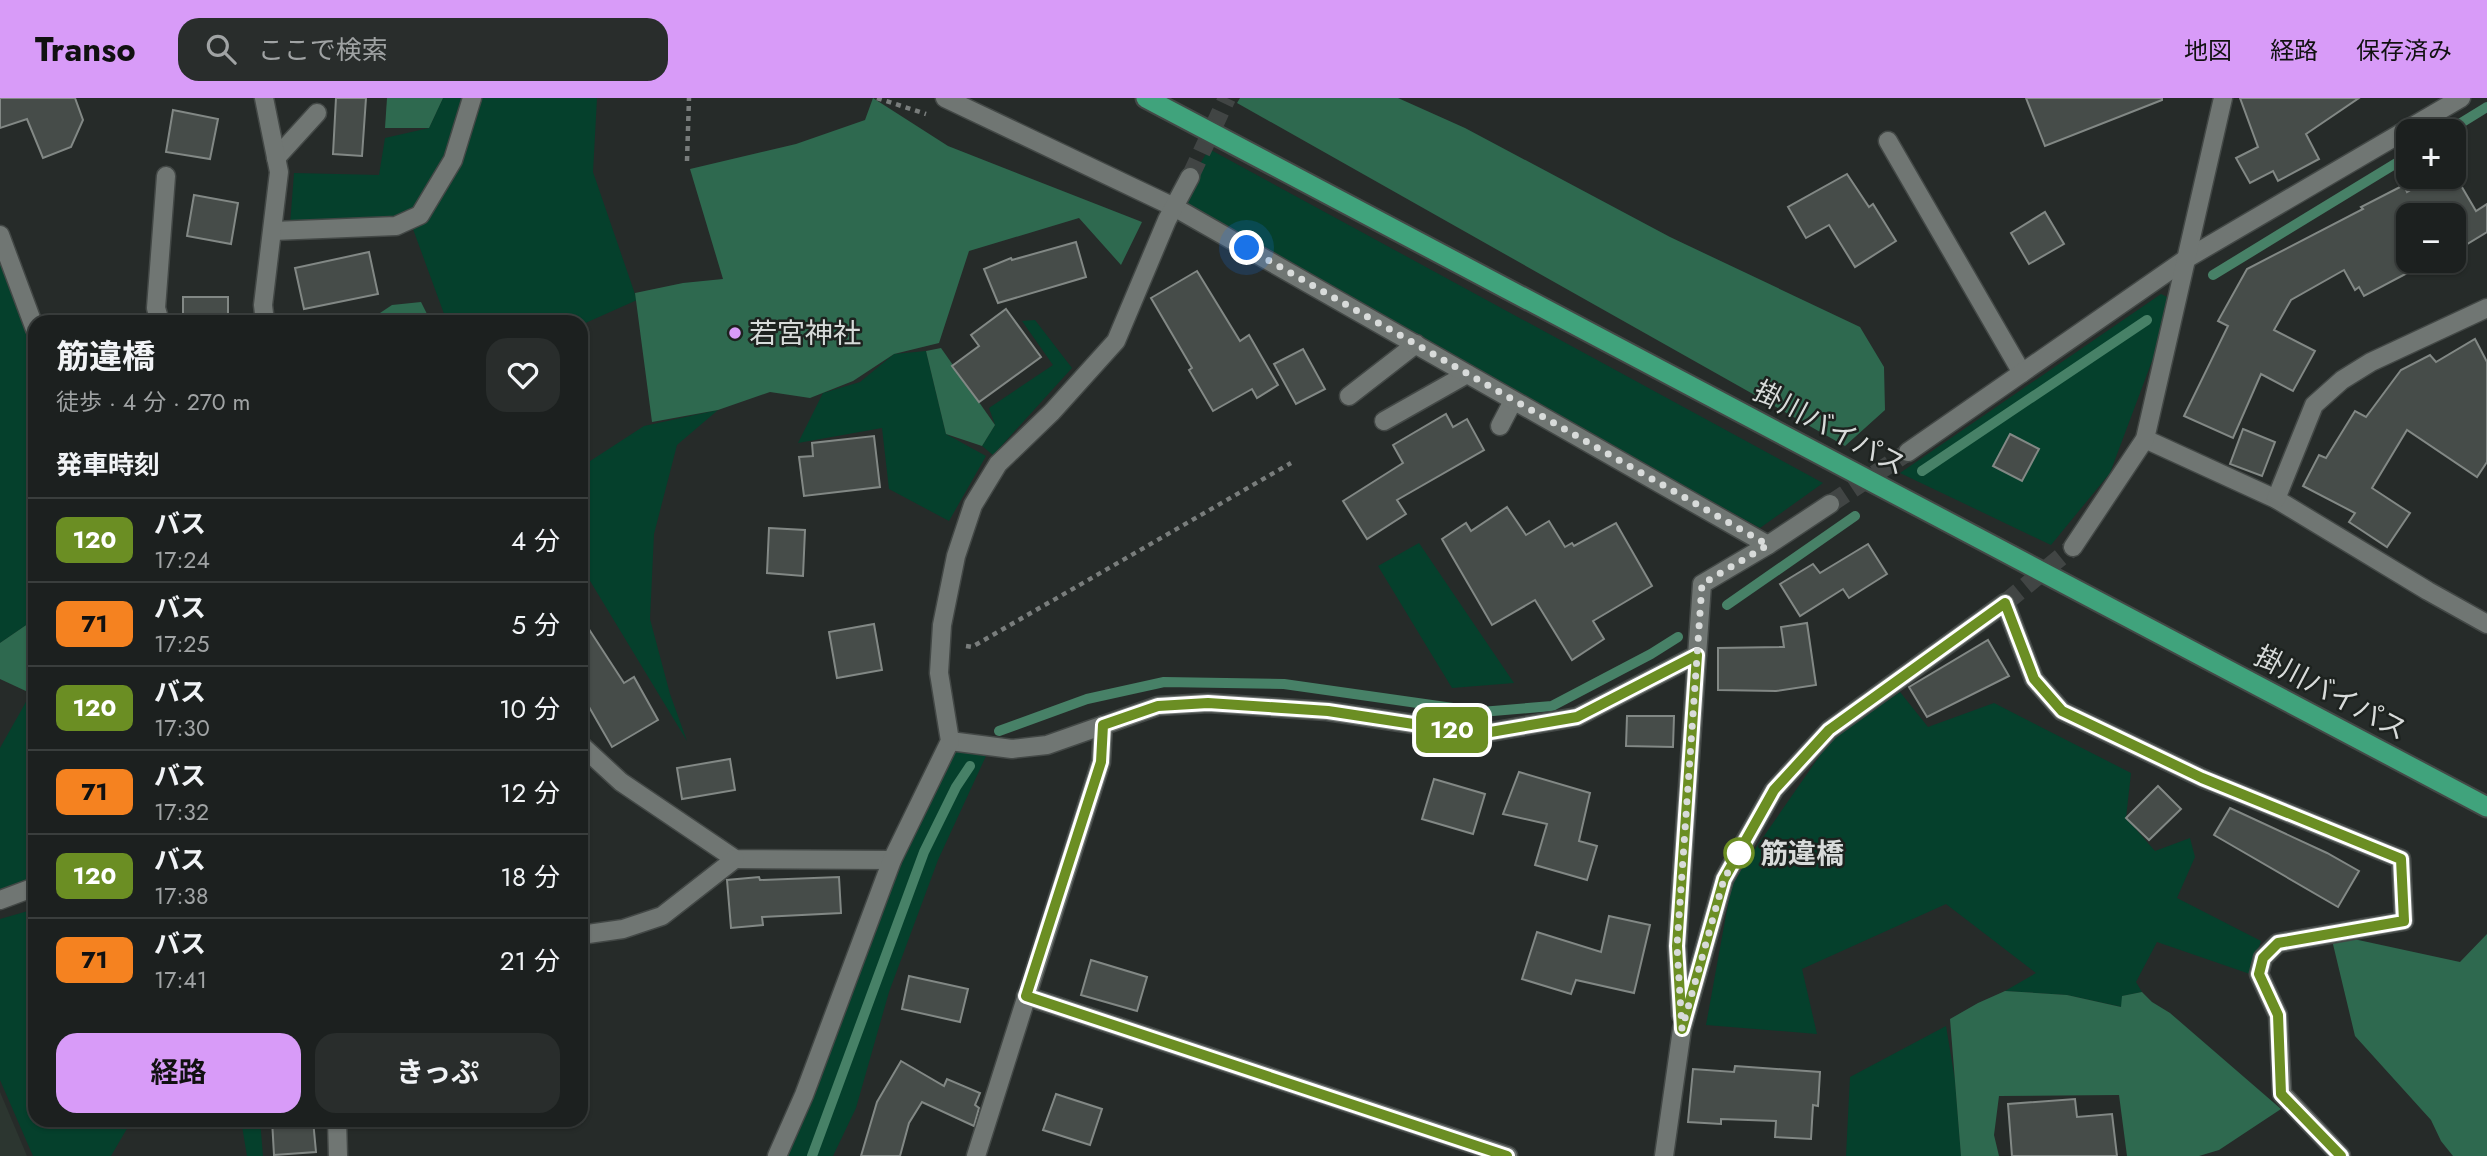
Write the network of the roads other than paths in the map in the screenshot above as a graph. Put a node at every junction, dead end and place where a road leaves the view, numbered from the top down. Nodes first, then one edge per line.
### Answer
1 (264, 98) edge
2 (472, 98) edge
3 (944, 98) edge
4 (1146, 98) edge
5 (2223, 98) edge
6 (2461, 98) edge
7 (317, 113) dead end
8 (1888, 141) dead end
9 (276, 158) junction
10 (166, 176) dead end
11 (1190, 177) tunnel mouth
12 (1174, 207) junction
13 (273, 231) junction
14 (0, 236) edge
15 (2186, 259) junction
16 (30, 315) edge
17 (158, 315) edge
18 (264, 315) edge
19 (2483, 315) edge
20 (1416, 344) junction
21 (2022, 373) junction
22 (1467, 374) junction
23 (1349, 396) dead end
24 (1513, 401) junction
25 (1384, 421) dead end
26 (1500, 426) dead end
27 (2145, 439) junction
28 (1908, 452) tunnel mouth
29 (2276, 499) junction
30 (1830, 505) tunnel mouth
31 (1768, 545) junction
32 (2073, 547) tunnel mouth
33 (2487, 624) edge
34 (1697, 655) junction
35 (1103, 725) junction
36 (950, 741) junction
37 (588, 751) edge
38 (2487, 807) edge
39 (735, 859) junction
40 (892, 860) junction
41 (28, 890) edge
42 (0, 900) edge
43 (588, 933) edge
44 (1026, 996) junction
45 (1682, 1029) junction
46 (337, 1127) edge
47 (338, 1156) edge
48 (777, 1156) edge
49 (976, 1156) edge
50 (1508, 1156) edge
51 (1664, 1156) edge
52 (2341, 1156) edge

1 - 9 street
2 - 13 street
3 - 12 street
4 - 38 highway, 掛川バイパス
5 - 15 street
6 - 15 street
7 - 9 street
8 - 21 street
9 - 13 street
10 - 17 street
11 - 12 street
12 - 20 street
12 - 36 street
13 - 18 street
14 - 16 street
15 - 21 street
15 - 27 street
19 - 29 street
20 - 22 street
20 - 23 street
21 - 28 street
22 - 24 street
22 - 25 street
24 - 26 street
24 - 31 street
27 - 29 street
27 - 32 street
29 - 33 street
30 - 31 street
31 - 34 street
34 - 35 street
34 - 45 street
35 - 36 street
35 - 44 street
36 - 40 street
37 - 39 street
39 - 40 street
39 - 43 street
40 - 48 street
41 - 42 street
44 - 49 street
44 - 50 street
45 - 51 street
45 - 52 street
46 - 47 street

